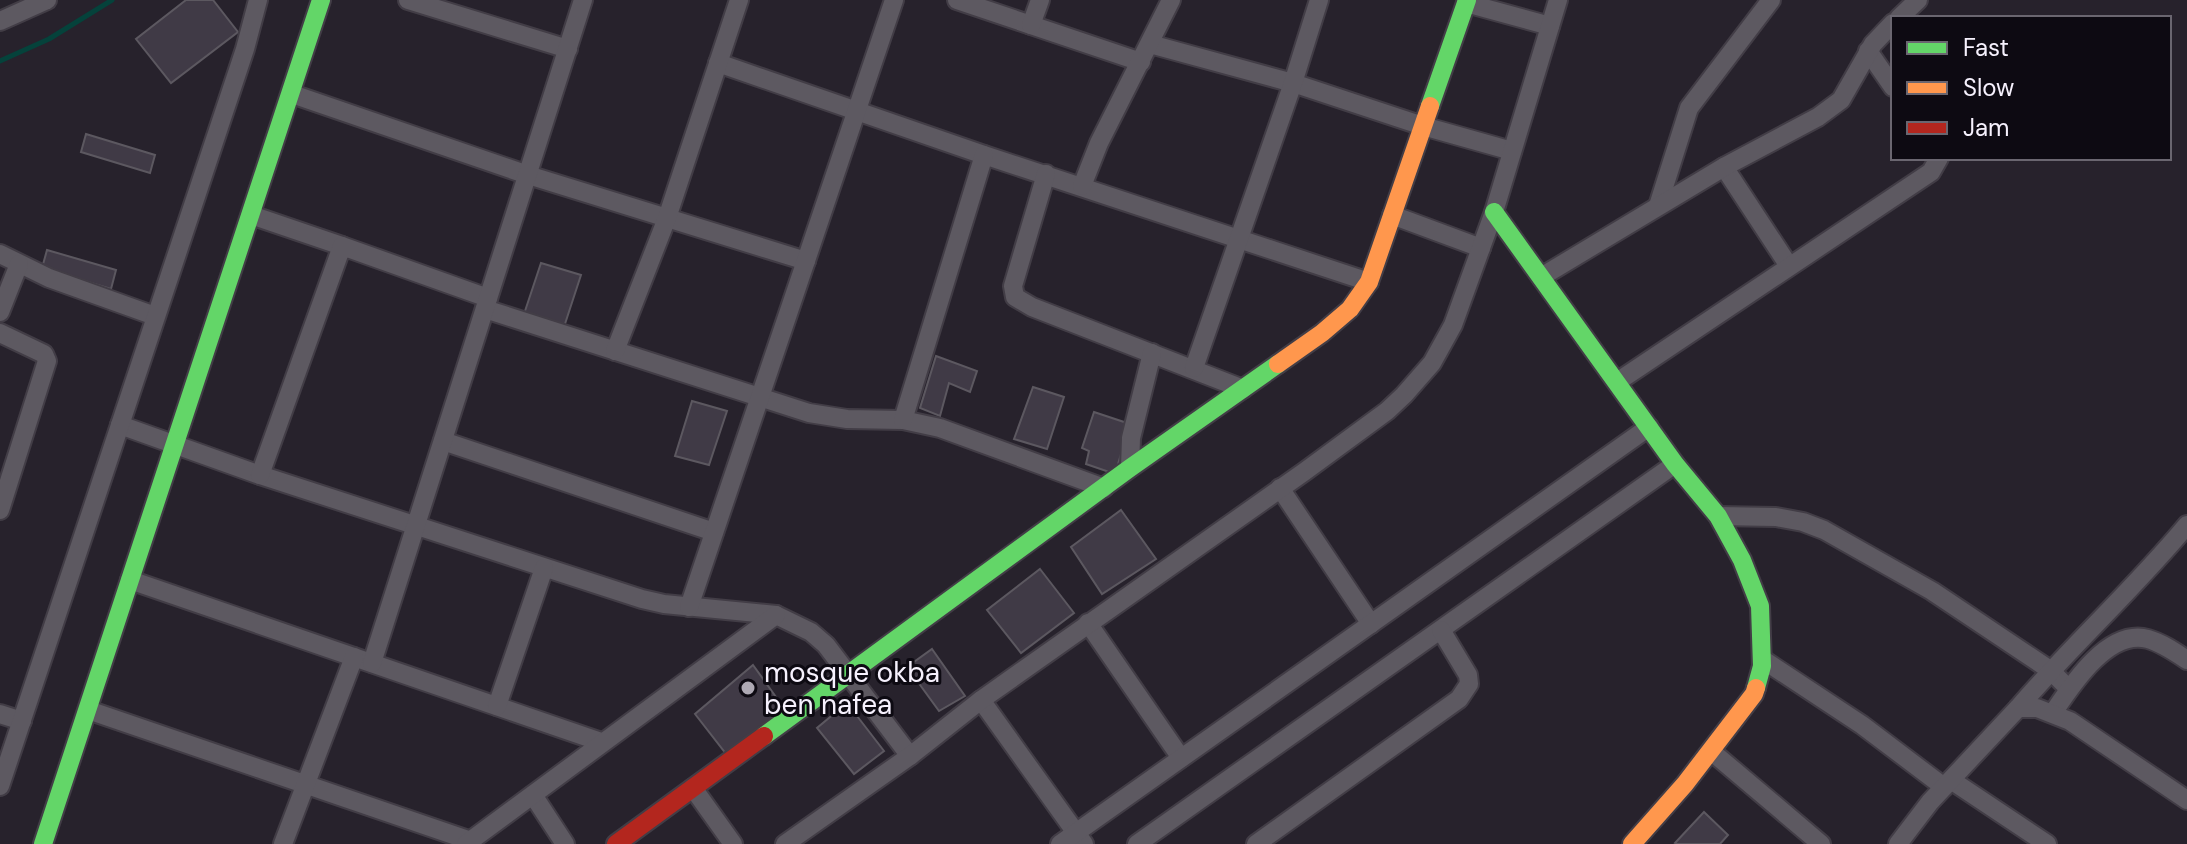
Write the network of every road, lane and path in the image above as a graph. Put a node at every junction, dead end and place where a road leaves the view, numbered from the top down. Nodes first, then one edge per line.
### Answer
1 (47, 0) edge
2 (258, 0) edge
3 (321, 0) edge
4 (583, 0) edge
5 (739, 0) edge
6 (894, 0) edge
7 (957, 0) edge
8 (1040, 0) edge
9 (1171, 0) edge
10 (1319, 0) edge
11 (1558, 0) edge
12 (1771, 0) edge
13 (1918, 0) edge
14 (416, 1) edge
15 (1466, 1) edge
16 (1901, 16) edge
17 (0, 21) edge
18 (1031, 25) junction
19 (1891, 25) edge
20 (1550, 26) junction
21 (1150, 44) junction
22 (568, 49) junction
23 (1868, 51) junction
24 (1141, 62) junction
25 (718, 63) junction
26 (1293, 83) junction
27 (1891, 84) edge
28 (292, 94) junction
29 (857, 111) junction
30 (1423, 126) junction
31 (1512, 151) junction
32 (984, 155) junction
33 (1938, 160) edge
34 (1724, 167) junction
35 (1046, 174) junction
36 (528, 175) junction
37 (1082, 186) junction
38 (1658, 206) junction
39 (1494, 212) junction
40 (251, 215) junction
41 (1392, 215) junction
42 (667, 218) junction
43 (1238, 239) junction
44 (342, 246) junction
45 (1481, 248) junction
46 (0, 254) edge
47 (806, 261) junction
48 (19, 264) junction
49 (1789, 266) junction
50 (1541, 277) junction
51 (1369, 282) junction
52 (487, 304) junction
53 (0, 312) edge
54 (155, 316) junction
55 (0, 333) edge
56 (615, 351) junction
57 (1152, 353) junction
58 (1194, 368) junction
59 (1617, 382) junction
60 (1243, 389) junction
61 (760, 397) junction
62 (903, 420) junction
63 (120, 425) junction
64 (1649, 427) junction
65 (443, 441) junction
66 (175, 445) junction
67 (1675, 464) junction
68 (1130, 468) junction
69 (260, 475) junction
70 (1104, 488) junction
71 (1280, 488) junction
72 (0, 510) edge
73 (1718, 516) junction
74 (2187, 525) edge
75 (416, 526) junction
76 (714, 532) junction
77 (544, 568) junction
78 (130, 580) junction
79 (689, 607) junction
80 (776, 615) junction
81 (1088, 623) junction
82 (1371, 624) junction
83 (1441, 630) junction
84 (1762, 659) junction
85 (363, 660) junction
86 (2187, 660) edge
87 (2050, 670) junction
88 (849, 674) junction
89 (2069, 689) junction
90 (981, 700) junction
91 (497, 706) junction
92 (2018, 708) junction
93 (88, 710) junction
94 (2053, 713) junction
95 (0, 714) edge
96 (22, 721) junction
97 (601, 742) junction
98 (1711, 751) junction
99 (910, 756) junction
100 (1181, 758) junction
101 (307, 784) junction
102 (1947, 784) junction
103 (0, 786) edge
104 (693, 788) junction
105 (533, 795) junction
106 (2187, 800) edge
107 (1080, 838) edge
108 (44, 841) edge
109 (468, 842) edge
110 (64, 844) edge
111 (283, 844) edge
112 (565, 844) edge
113 (616, 844) edge
114 (733, 844) edge
115 (785, 844) edge
116 (1060, 844) edge
117 (1137, 844) edge
118 (1256, 844) edge
119 (1632, 844) edge
120 (1821, 844) edge
121 (1898, 844) edge
122 (2047, 844) edge

1 - 17 street
2 - 54 street
3 - 28 street
4 - 22 street
5 - 25 street
6 - 29 street
7 - 18 street
8 - 18 street
9 - 21 street
10 - 26 street
11 - 20 street
12 - 38 street
13 - 16 street
14 - 22 street
15 - 20 street
15 - 30 street
18 - 24 street
19 - 23 street
20 - 31 street
21 - 24 street
21 - 26 street
22 - 36 street
23 - 27 street
23 - 34 street
24 - 37 street
25 - 29 street
25 - 42 street
26 - 30 street
26 - 43 street
28 - 36 street
28 - 40 street
29 - 32 street
29 - 47 street
30 - 31 street
30 - 41 street
31 - 39 street
32 - 35 street
32 - 62 street
33 - 49 street
34 - 38 street
34 - 49 street
35 - 37 street
35 - 57 street
36 - 42 street
36 - 52 street
37 - 43 street
38 - 50 street
39 - 45 street
39 - 50 street
40 - 44 street
40 - 66 street
41 - 45 street
41 - 51 street
42 - 47 street
42 - 56 street
43 - 51 street
43 - 58 street
44 - 52 street
44 - 69 street
45 - 71 street
46 - 48 street
47 - 61 street
48 - 53 street
48 - 54 street
49 - 59 street
50 - 59 street
51 - 60 street
52 - 56 street
52 - 65 street
54 - 63 street
55 - 72 street
56 - 61 street
57 - 58 street
57 - 68 street
58 - 60 street
59 - 64 street
60 - 68 street
61 - 62 street
61 - 76 street
62 - 70 street
63 - 66 street
63 - 96 street
64 - 67 street
64 - 82 street
65 - 75 street
65 - 76 street
66 - 69 street
66 - 78 street
67 - 73 street
67 - 83 street
68 - 70 street
69 - 75 street
70 - 88 street
71 - 81 street
71 - 82 street
73 - 84 street
73 - 87 street
74 - 87 street
75 - 77 street
75 - 85 street
76 - 79 street
77 - 79 street
77 - 91 street
78 - 85 street
78 - 93 street
79 - 80 street
80 - 88 street
80 - 97 street
81 - 90 street
81 - 100 street
82 - 100 street
83 - 117 street
83 - 118 street
84 - 98 street
84 - 102 street
85 - 91 street
85 - 101 street
86 - 89 street
87 - 89 street
87 - 92 street
88 - 99 street
88 - 104 street
89 - 94 street
90 - 99 street
90 - 107 street
91 - 97 street
92 - 94 street
92 - 102 street
93 - 101 street
93 - 108 street
94 - 106 street
95 - 96 street
96 - 103 street
97 - 105 street
98 - 119 street
98 - 120 street
99 - 115 street
100 - 107 street
101 - 109 street
101 - 111 street
102 - 121 street
102 - 122 street
104 - 113 street
104 - 114 street
105 - 109 street
105 - 112 street
107 - 116 street
108 - 110 street

